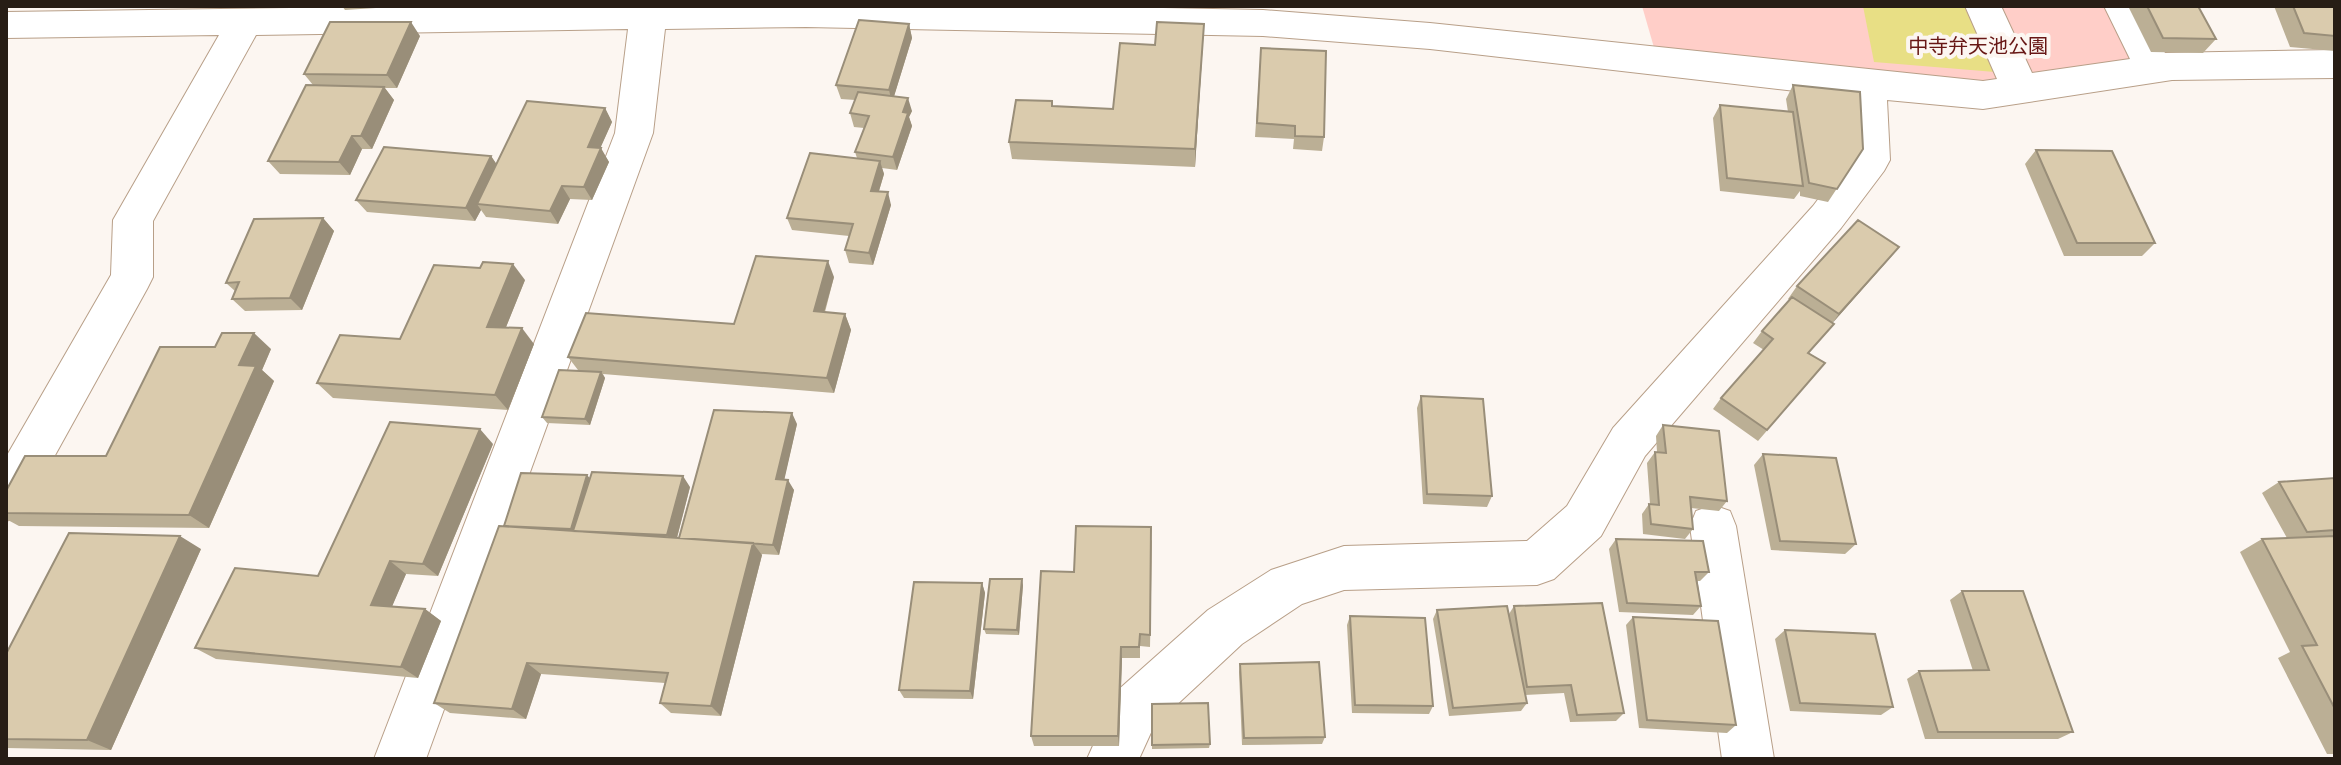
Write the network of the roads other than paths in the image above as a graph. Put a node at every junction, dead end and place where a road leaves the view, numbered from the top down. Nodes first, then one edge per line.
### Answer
1 (1983, 6) edge
2 (2122, 6) edge
3 (648, 10) edge
4 (245, 22) junction
5 (6, 25) edge
6 (2335, 64) edge
7 (2154, 69) junction
8 (1867, 85) junction
9 (2020, 89) junction
10 (6, 500) edge
11 (1713, 526) dead end
12 (400, 759) edge
13 (1113, 759) edge
14 (1748, 759) edge

1 - 9 street
2 - 7 street
3 - 4 street
3 - 8 street
3 - 12 street
4 - 5 street
4 - 10 street
6 - 7 street
7 - 9 street
8 - 9 street
8 - 13 street
11 - 14 street

